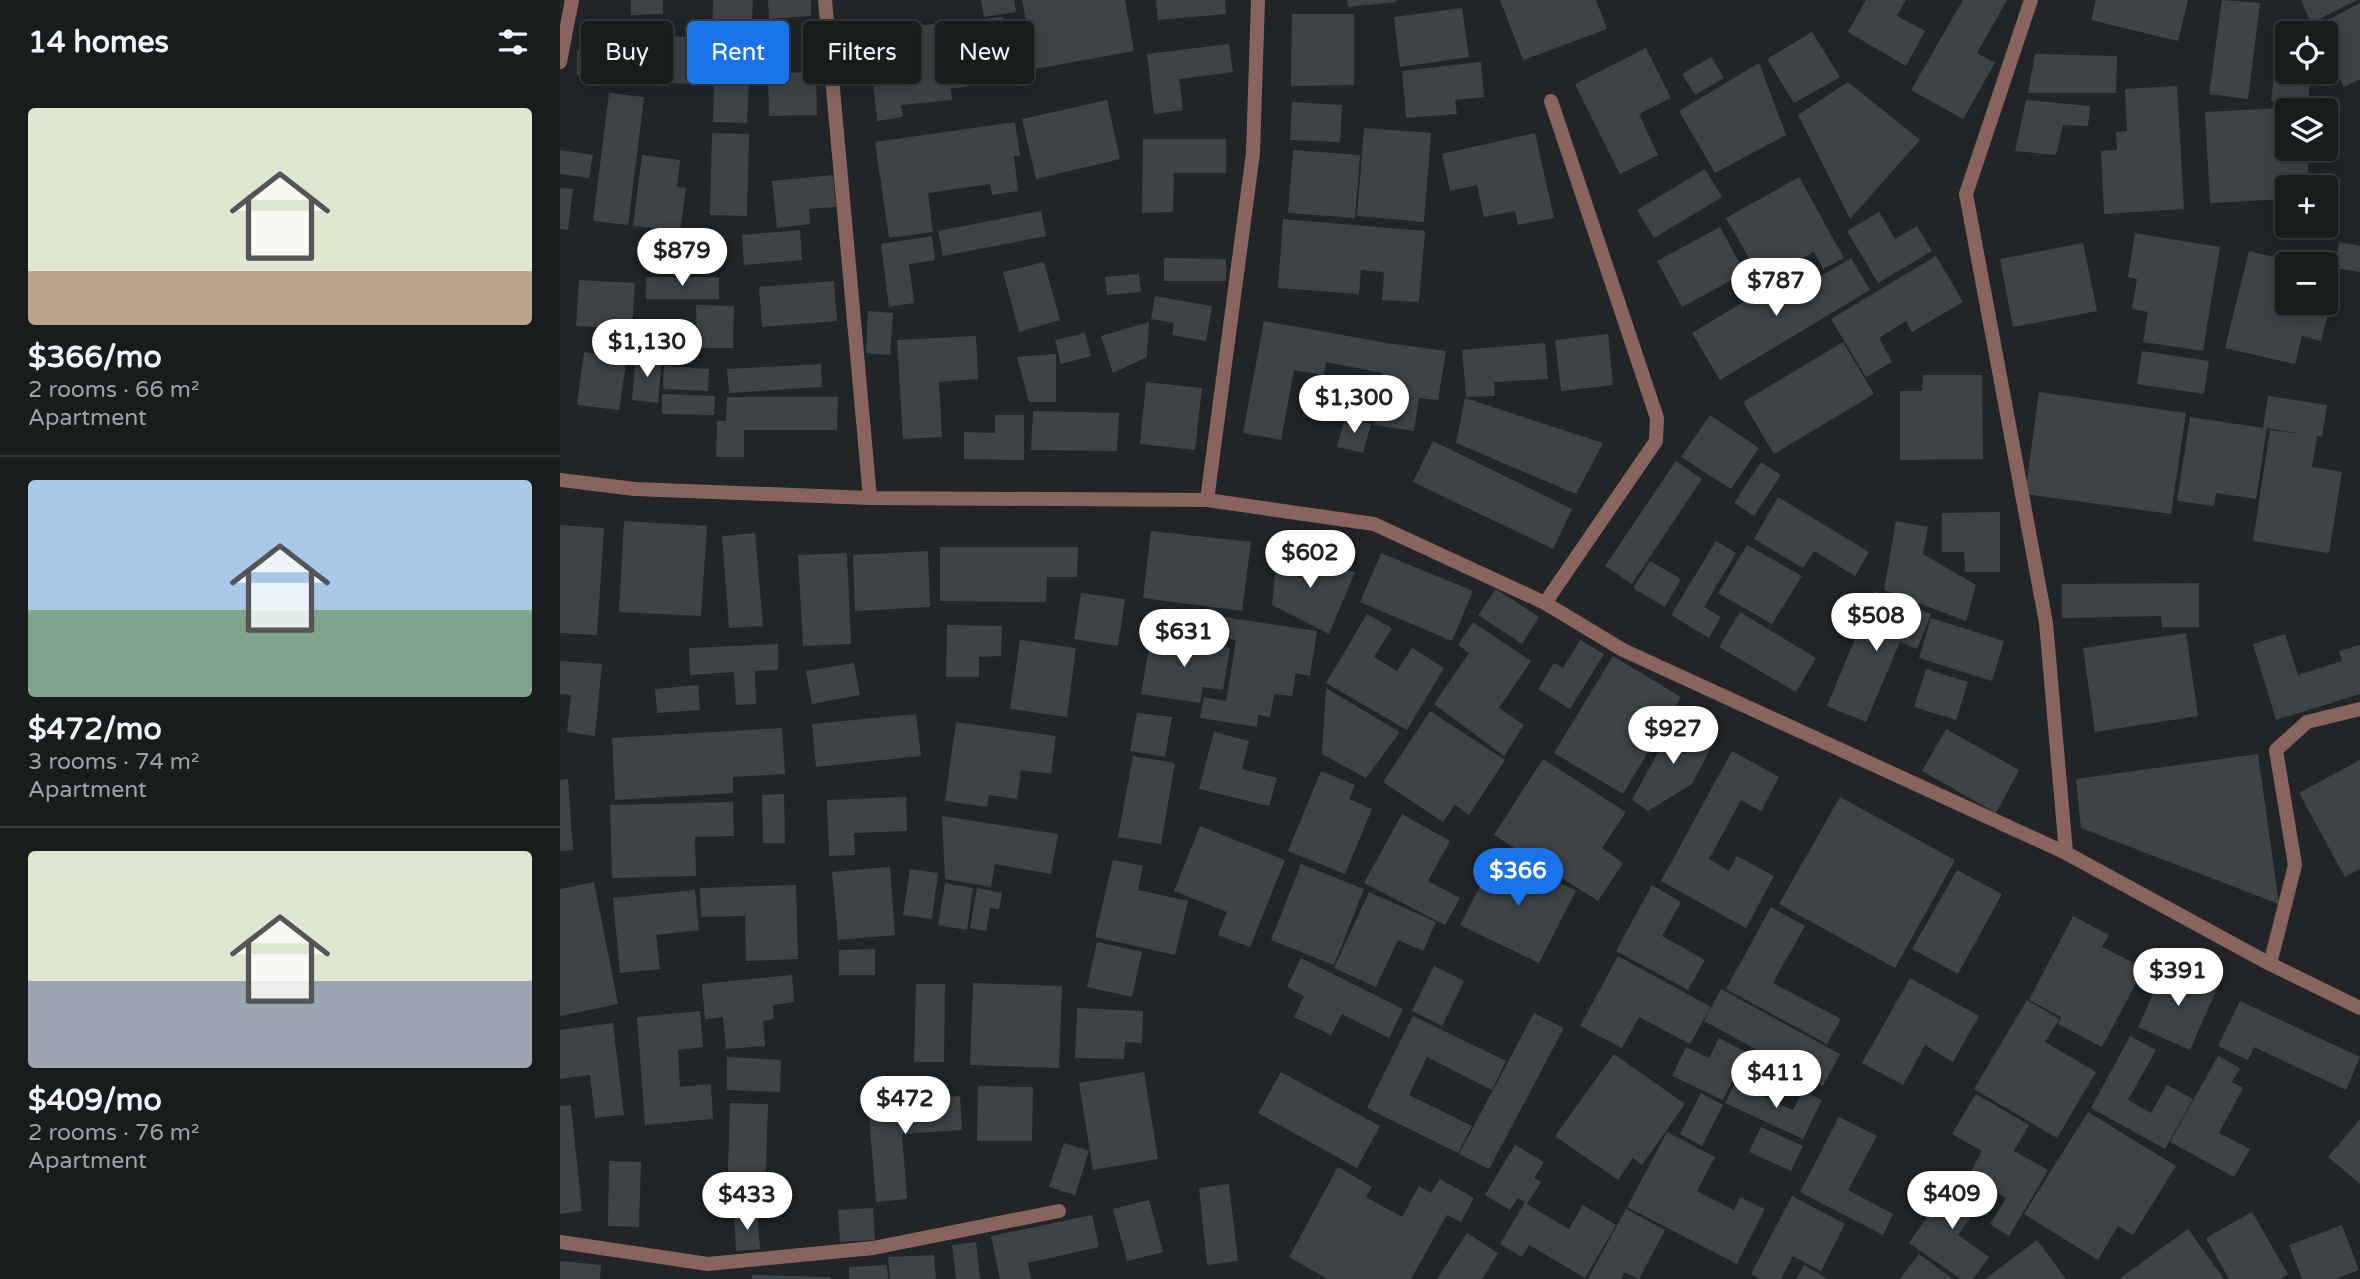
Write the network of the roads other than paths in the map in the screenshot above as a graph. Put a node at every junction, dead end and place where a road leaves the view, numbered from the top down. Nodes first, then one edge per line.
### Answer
1 (572, 0) edge
2 (825, 0) edge
3 (1258, 0) edge
4 (2031, 0) edge
5 (560, 62) edge
6 (1551, 101) dead end
7 (560, 480) edge
8 (870, 498) junction
9 (1207, 500) junction
10 (1545, 603) junction
11 (2360, 709) edge
12 (2066, 853) junction
13 (2270, 964) junction
14 (2360, 1008) edge
15 (1059, 1211) dead end
16 (560, 1242) edge

1 - 5 street
2 - 8 street
3 - 9 street
4 - 12 street
6 - 10 street
7 - 8 street
8 - 9 street
9 - 10 street
10 - 12 street
11 - 13 street
12 - 13 street
13 - 14 street
15 - 16 street

